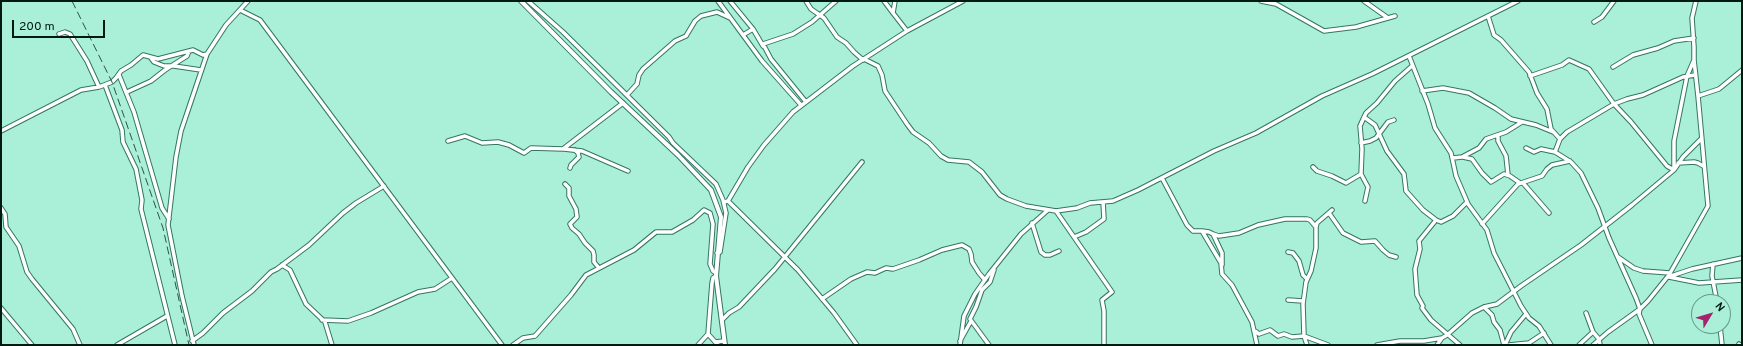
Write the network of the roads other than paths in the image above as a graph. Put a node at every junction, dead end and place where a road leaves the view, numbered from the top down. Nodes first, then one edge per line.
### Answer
1 (248, 1) edge
2 (521, 1) edge
3 (528, 1) edge
4 (718, 1) edge
5 (730, 1) edge
6 (806, 1) edge
7 (836, 1) edge
8 (884, 1) edge
9 (895, 1) edge
10 (963, 1) edge
11 (1261, 1) edge
12 (1364, 1) edge
13 (1518, 1) edge
14 (1614, 1) edge
15 (1696, 1) edge
16 (240, 10) junction
17 (893, 13) junction
18 (820, 15) junction
19 (1395, 16) dead end
20 (1488, 16) junction
21 (730, 18) junction
22 (1388, 18) junction
23 (1594, 22) dead end
24 (753, 29) junction
25 (907, 31) junction
26 (59, 34) dead end
27 (742, 35) junction
28 (1694, 38) junction
29 (763, 47) junction
30 (189, 51) junction
31 (207, 54) junction
32 (1409, 56) junction
33 (151, 58) junction
34 (863, 60) junction
35 (1694, 60) junction
36 (171, 66) junction
37 (1412, 66) junction
38 (1613, 67) dead end
39 (201, 70) junction
40 (1742, 70) edge
41 (119, 74) junction
42 (1695, 75) junction
43 (1530, 76) junction
44 (1687, 76) junction
45 (105, 85) junction
46 (99, 87) junction
47 (1422, 91) junction
48 (127, 92) junction
49 (627, 96) junction
50 (1698, 96) junction
51 (806, 102) junction
52 (623, 103) junction
53 (1614, 104) junction
54 (801, 106) junction
55 (1364, 116) junction
56 (1394, 120) dead end
57 (1522, 122) junction
58 (1, 132) edge
59 (1553, 132) junction
60 (1380, 133) junction
61 (1498, 135) junction
62 (1560, 139) junction
63 (1701, 139) junction
64 (448, 141) dead end
65 (571, 143) junction
66 (1361, 143) junction
67 (1526, 148) dead end
68 (563, 149) junction
69 (573, 149) junction
70 (1555, 152) junction
71 (1462, 157) junction
72 (1453, 158) junction
73 (1570, 161) junction
74 (862, 162) dead end
75 (1678, 163) junction
76 (1703, 166) junction
77 (1313, 167) dead end
78 (570, 168) dead end
79 (1674, 170) junction
80 (628, 171) dead end
81 (1360, 174) junction
82 (1508, 175) junction
83 (1162, 178) junction
84 (1522, 183) junction
85 (565, 184) dead end
86 (384, 186) junction
87 (726, 201) junction
88 (1365, 201) dead end
89 (1103, 202) junction
90 (1468, 202) junction
91 (1, 208) edge
92 (1048, 210) junction
93 (1056, 211) junction
94 (1549, 213) dead end
95 (169, 219) junction
96 (1436, 220) junction
97 (1032, 223) junction
98 (1482, 224) junction
99 (1605, 226) junction
100 (1316, 227) junction
101 (1202, 231) junction
102 (1213, 234) junction
103 (1074, 237) junction
104 (1059, 251) dead end
105 (1288, 252) dead end
106 (717, 253) junction
107 (785, 256) junction
108 (1618, 256) junction
109 (1396, 257) dead end
110 (1742, 258) edge
111 (1713, 264) junction
112 (282, 265) junction
113 (1222, 266) junction
114 (995, 267) junction
115 (1633, 267) junction
116 (599, 268) junction
117 (1670, 273) junction
118 (716, 274) junction
119 (1626, 274) junction
120 (1667, 277) junction
121 (452, 278) junction
122 (1307, 279) junction
123 (985, 280) junction
124 (1742, 280) edge
125 (1712, 281) junction
126 (1514, 292) junction
127 (1715, 294) edge
128 (822, 299) junction
129 (1288, 300) dead end
130 (1303, 301) junction
131 (1484, 307) junction
132 (1, 308) edge
133 (1640, 309) junction
134 (1586, 313) dead end
135 (1526, 314) junction
136 (167, 316) junction
137 (322, 320) junction
138 (722, 320) junction
139 (971, 321) junction
140 (1255, 330) junction
141 (1593, 332) junction
142 (708, 334) junction
143 (1544, 334) junction
144 (1721, 334) edge
145 (1447, 335) junction
146 (1304, 336) junction
147 (1442, 338) junction
148 (1599, 339) junction
149 (192, 340) junction
150 (716, 343) edge
151 (725, 343) edge
152 (1425, 343) edge
153 (960, 344) edge
154 (32, 345) edge
155 (80, 345) edge
156 (117, 345) edge
157 (175, 345) edge
158 (194, 345) edge
159 (332, 345) edge
160 (502, 345) edge
161 (513, 345) edge
162 (698, 345) edge
163 (857, 345) edge
164 (989, 345) edge
165 (1104, 345) edge
166 (1257, 345) edge
167 (1307, 345) edge
168 (1328, 345) edge
169 (1377, 345) edge
170 (1438, 345) edge
171 (1460, 345) edge
172 (1505, 345) edge
173 (1509, 345) edge
174 (1551, 345) edge
175 (1579, 345) edge
176 (1593, 345) edge
177 (1600, 345) edge
178 (1652, 345) edge
179 (1722, 345) edge

1 - 16 street
2 - 52 street
3 - 49 street
4 - 21 street
5 - 24 street
6 - 18 street
7 - 18 street
8 - 17 street
9 - 17 street
10 - 25 street
11 - 22 street
12 - 22 street
13 - 20 street
14 - 23 street
15 - 28 street
16 - 31 street
16 - 86 street
17 - 25 street
18 - 29 street
18 - 34 street
19 - 22 street
20 - 32 street
20 - 43 street
21 - 27 street
21 - 49 street
24 - 27 street
24 - 29 street
25 - 34 street
26 - 46 street
27 - 54 street
28 - 35 street
28 - 38 street
29 - 51 street
30 - 31 street
30 - 33 street
30 - 36 street
31 - 39 street
32 - 37 street
32 - 83 street
33 - 36 street
33 - 41 street
34 - 51 street
34 - 92 street
35 - 42 street
35 - 44 street
36 - 39 street
36 - 48 street
37 - 47 street
37 - 55 street
39 - 95 street
40 - 50 street
41 - 45 street
41 - 48 street
42 - 44 street
42 - 50 street
43 - 53 street
43 - 59 street
44 - 53 street
44 - 79 street
45 - 46 street
45 - 136 street
46 - 58 street
47 - 57 street
47 - 72 street
48 - 95 street
49 - 87 street
50 - 63 street
51 - 54 street
52 - 65 street
52 - 106 street
53 - 62 street
53 - 79 street
54 - 87 street
55 - 60 street
55 - 66 street
56 - 60 street
57 - 59 street
57 - 61 street
59 - 62 street
60 - 66 street
60 - 96 street
61 - 71 street
61 - 82 street
62 - 70 street
63 - 75 street
63 - 76 street
64 - 68 street
65 - 68 street
65 - 69 street
66 - 81 street
67 - 70 street
68 - 69 street
69 - 78 street
69 - 80 street
70 - 73 street
71 - 72 street
71 - 82 street
72 - 90 street
73 - 84 street
73 - 99 street
74 - 107 street
75 - 76 street
75 - 79 street
76 - 117 street
77 - 81 street
79 - 99 street
81 - 88 street
82 - 84 street
83 - 89 street
83 - 101 street
84 - 94 street
84 - 98 street
85 - 116 street
86 - 112 street
86 - 121 street
87 - 106 street
87 - 107 street
89 - 93 street
89 - 103 street
90 - 96 street
90 - 98 street
91 - 155 street
92 - 93 street
92 - 97 street
93 - 103 street
95 - 149 street
96 - 145 street
97 - 104 street
97 - 114 street
98 - 126 street
99 - 108 street
99 - 126 street
100 - 102 street
100 - 109 street
100 - 122 street
101 - 102 street
101 - 113 street
102 - 113 street
103 - 165 street
105 - 122 street
106 - 118 street
107 - 128 street
107 - 138 street
108 - 115 street
108 - 119 street
110 - 111 street
111 - 120 street
111 - 125 street
112 - 137 street
112 - 149 street
113 - 140 street
114 - 123 street
114 - 139 street
115 - 117 street
115 - 119 street
116 - 118 street
116 - 161 street
117 - 120 street
118 - 138 street
118 - 142 street
119 - 133 street
120 - 125 street
120 - 133 street
121 - 137 street
121 - 160 street
122 - 130 street
123 - 128 street
123 - 153 street
124 - 125 street
125 - 127 street
126 - 131 street
126 - 135 street
128 - 163 street
129 - 130 street
130 - 146 street
131 - 145 street
131 - 172 street
132 - 154 street
133 - 148 street
133 - 178 street
134 - 141 street
135 - 143 street
135 - 172 street
136 - 156 street
136 - 157 street
137 - 159 street
138 - 151 street
139 - 153 street
139 - 164 street
140 - 146 street
140 - 166 street
141 - 148 street
141 - 175 street
142 - 150 street
142 - 162 street
143 - 173 street
143 - 174 street
144 - 179 street
145 - 147 street
145 - 171 street
146 - 167 street
146 - 168 street
147 - 152 street
147 - 170 street
148 - 176 street
148 - 177 street
149 - 158 street
150 - 151 street
152 - 169 street

